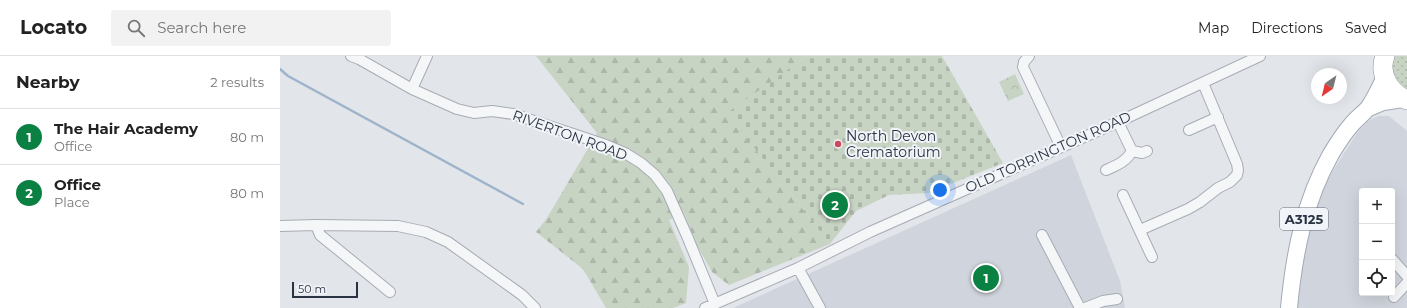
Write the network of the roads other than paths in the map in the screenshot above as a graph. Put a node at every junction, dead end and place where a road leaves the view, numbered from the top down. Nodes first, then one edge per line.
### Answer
1 (351, 56) edge
2 (427, 56) edge
3 (1030, 56) edge
4 (1260, 56) edge
5 (1248, 59) edge
6 (1383, 64) edge
7 (1203, 83) junction
8 (412, 89) junction
9 (1405, 100) edge
10 (1368, 108) junction
11 (1218, 117) junction
12 (1118, 122) junction
13 (1189, 130) dead end
14 (1061, 147) junction
15 (1132, 151) junction
16 (1147, 151) dead end
17 (1106, 170) dead end
18 (1123, 195) dead end
19 (316, 225) junction
20 (280, 226) edge
21 (1140, 230) junction
22 (1042, 235) dead end
23 (1152, 257) dead end
24 (1393, 260) edge
25 (798, 268) junction
26 (1407, 276) edge
27 (1407, 283) edge
28 (390, 292) dead end
29 (1394, 298) dead end
30 (1117, 299) dead end
31 (715, 304) junction
32 (535, 308) edge
33 (705, 308) edge
34 (820, 308) edge
35 (1080, 308) edge
36 (1085, 308) edge
37 (1288, 308) edge

1 - 8 street, RIVERTON ROAD
2 - 8 street
3 - 14 street
4 - 5 street, OLD TORRINGTON ROAD
5 - 7 street, OLD TORRINGTON ROAD
6 - 9 highway
6 - 10 main road, A3125
7 - 11 street
7 - 12 street, OLD TORRINGTON ROAD
8 - 31 street, RIVERTON ROAD
9 - 10 main road, A3125
10 - 37 main road, A3125
11 - 13 street
11 - 21 street
12 - 14 street, OLD TORRINGTON ROAD
12 - 15 street
14 - 25 street, OLD TORRINGTON ROAD
15 - 16 street
15 - 17 street
18 - 21 street
19 - 20 street
19 - 28 street
19 - 32 street
21 - 23 street
22 - 35 street
24 - 26 street
25 - 31 street, OLD TORRINGTON ROAD
25 - 34 street
27 - 29 street
30 - 36 street
31 - 33 street, OLD TORRINGTON ROAD

